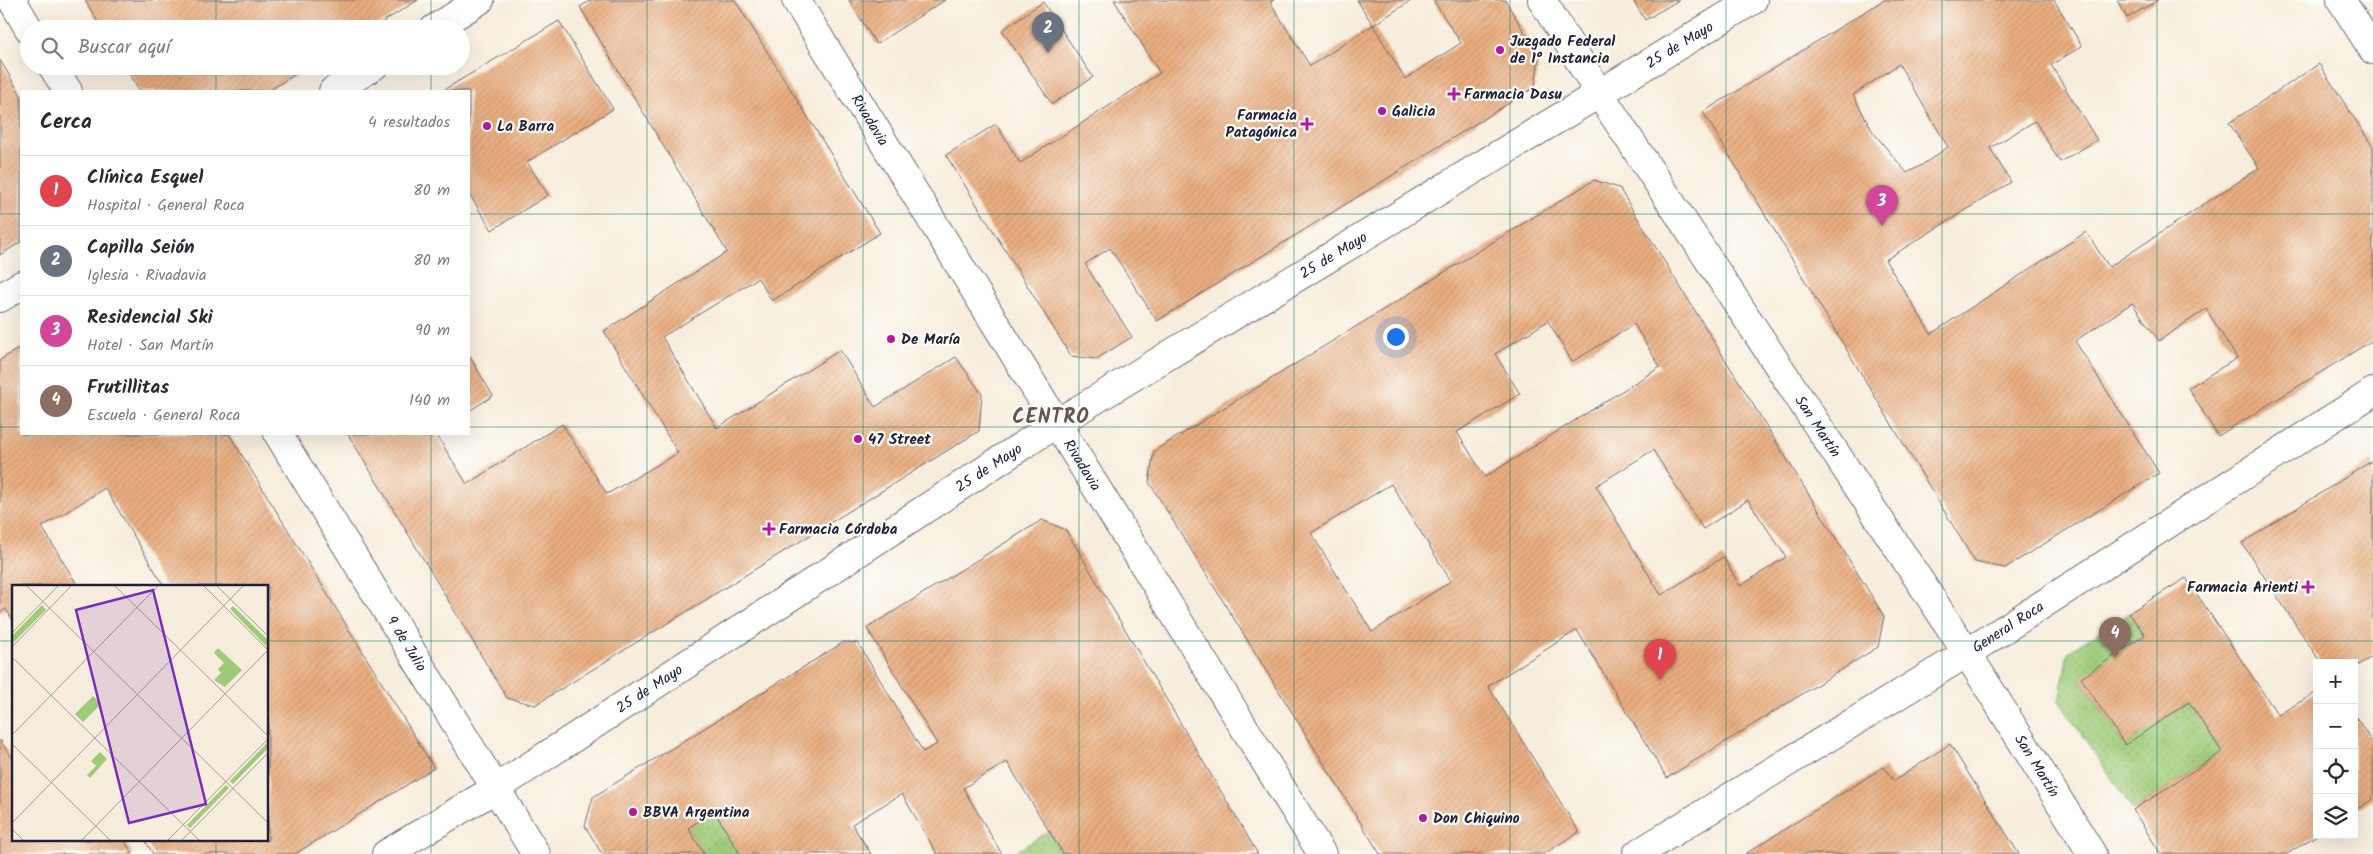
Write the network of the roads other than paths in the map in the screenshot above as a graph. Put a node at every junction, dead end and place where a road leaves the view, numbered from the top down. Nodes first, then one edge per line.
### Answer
1 (12, 0) edge
2 (480, 0) edge
3 (796, 0) edge
4 (1542, 0) edge
5 (1753, 0) edge
6 (2341, 0) edge
7 (24, 20) edge
8 (448, 20) edge
9 (2373, 50) edge
10 (58, 75) edge
11 (359, 75) edge
12 (67, 90) edge
13 (335, 90) edge
14 (1599, 93) junction
15 (20, 286) edge
16 (0, 298) edge
17 (2373, 392) edge
18 (1057, 423) junction
19 (279, 435) edge
20 (1967, 653) junction
21 (495, 789) junction
22 (386, 854) edge
23 (536, 854) edge
24 (1322, 854) edge
25 (1637, 854) edge
26 (2092, 854) edge

1 - 7 main road
2 - 8 main road
3 - 18 main road, Rivadavia
4 - 14 main road, San Martín
5 - 14 main road, 25 de Mayo
6 - 9 main road
10 - 12 main road
11 - 13 main road
14 - 18 main road, 25 de Mayo
14 - 20 main road, San Martín
15 - 16 main road
17 - 20 main road, General Roca
18 - 21 main road, 25 de Mayo
18 - 24 main road, Rivadavia
19 - 21 main road, 9 de Julio
20 - 25 main road, General Roca
20 - 26 main road, San Martín
21 - 22 main road, 25 de Mayo
21 - 23 main road, 9 de Julio

